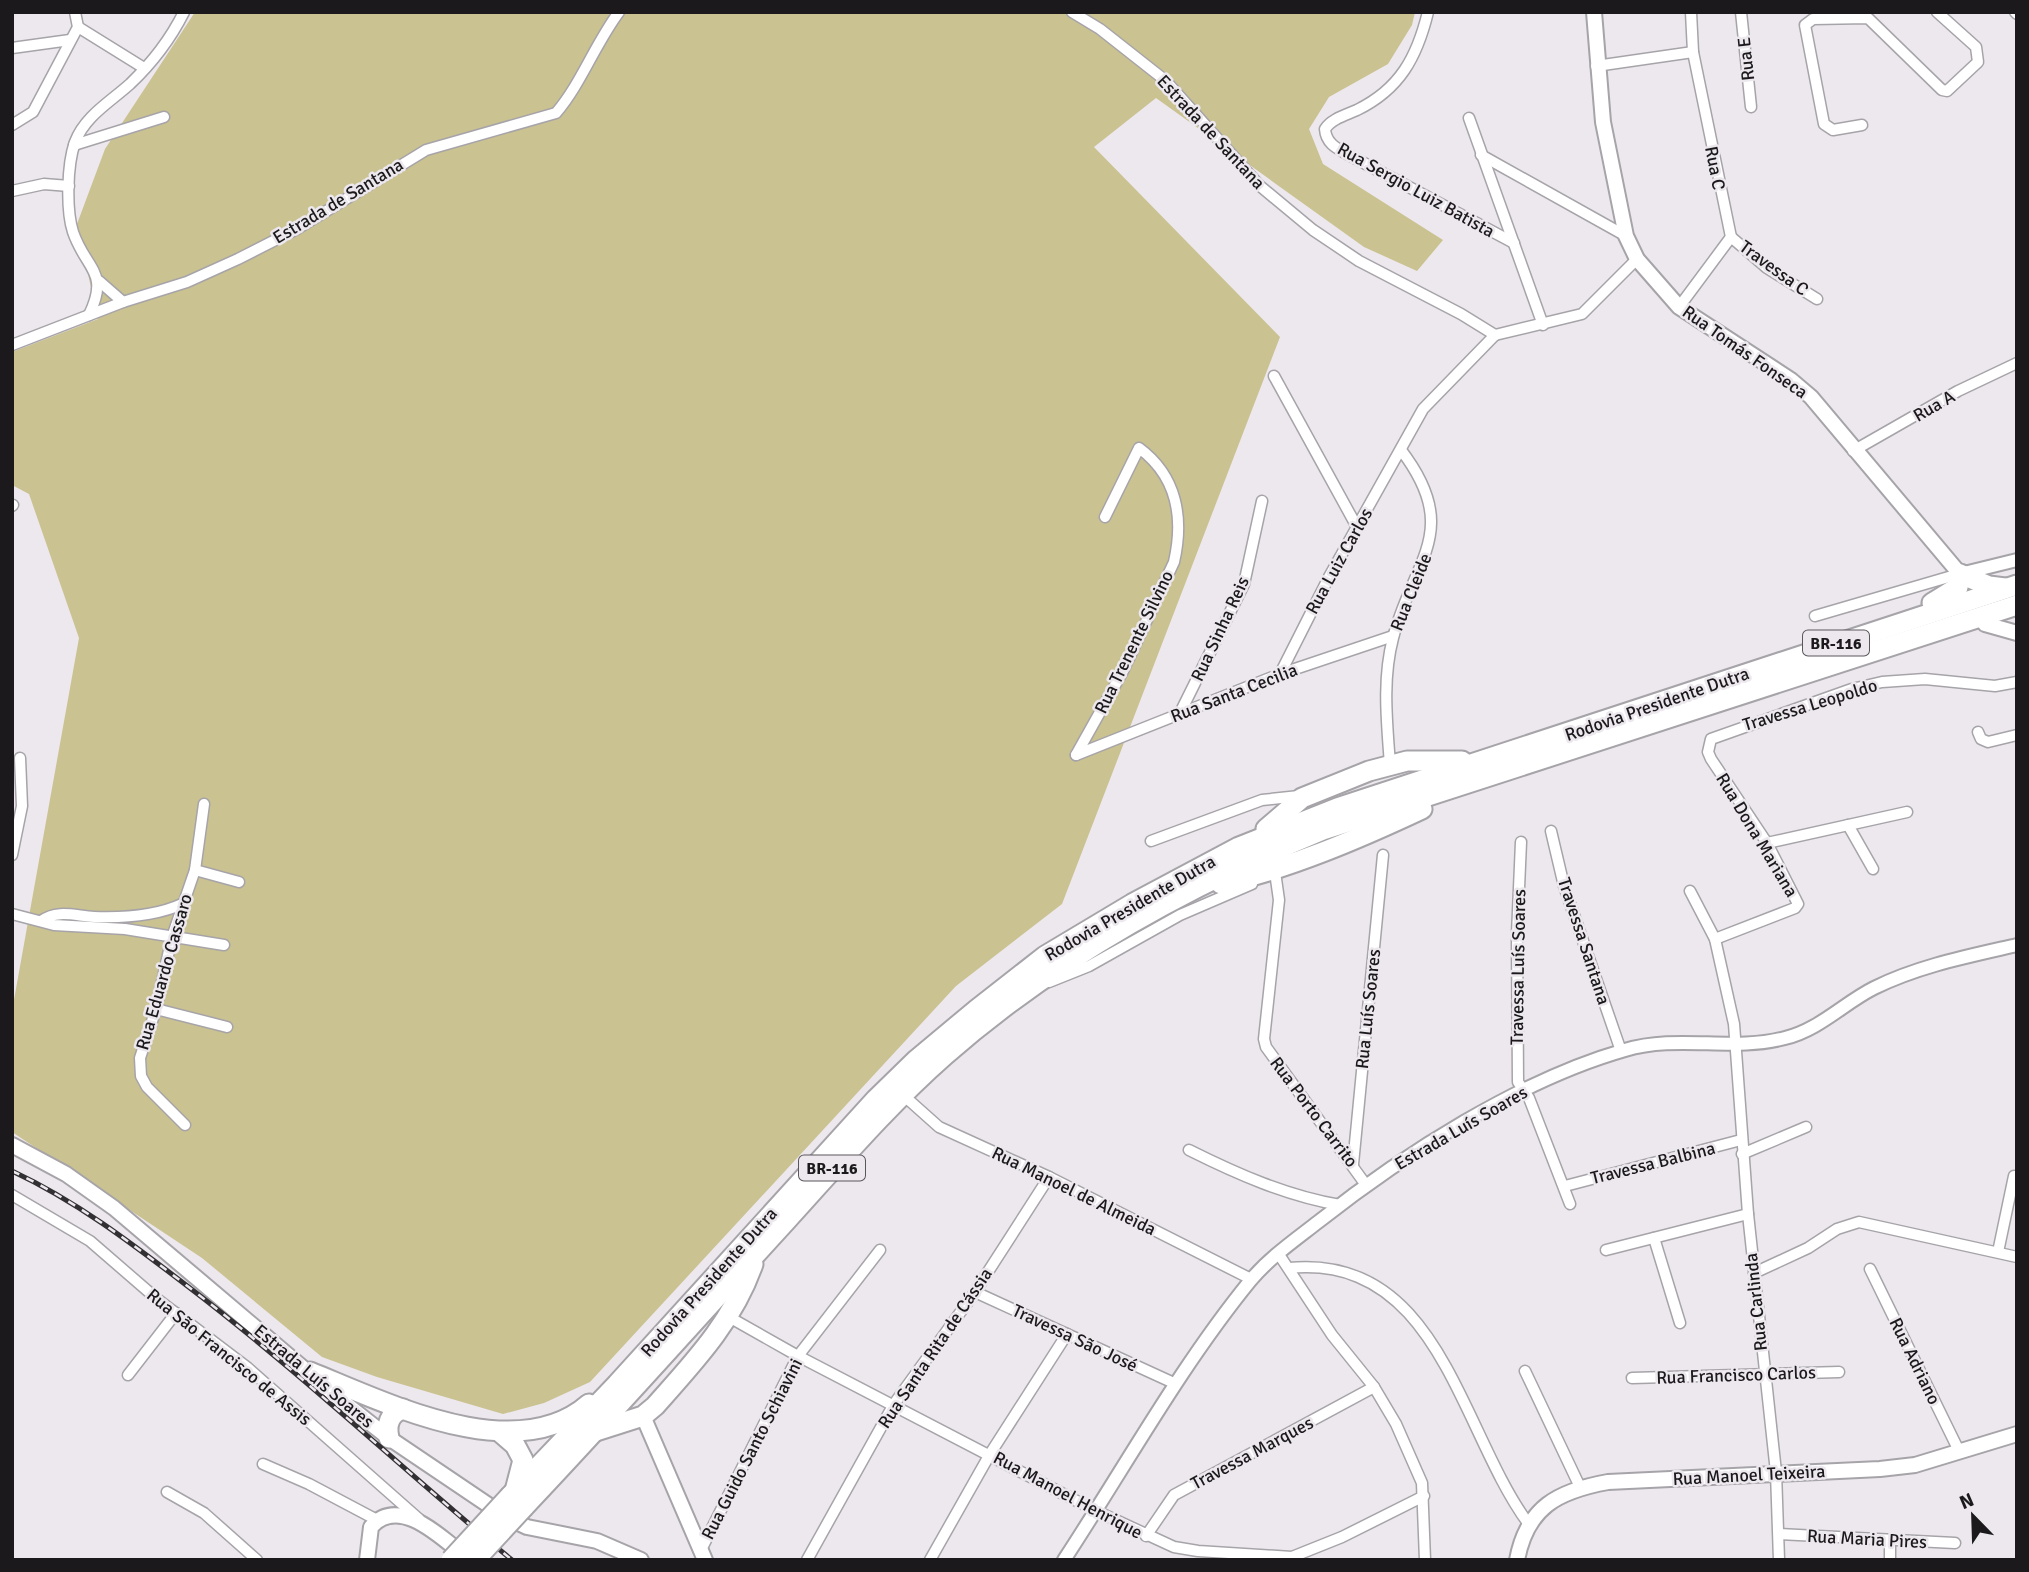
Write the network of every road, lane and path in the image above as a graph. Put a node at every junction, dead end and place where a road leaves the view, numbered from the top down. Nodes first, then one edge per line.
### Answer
1 (75, 12) edge
2 (184, 12) edge
3 (619, 12) edge
4 (1072, 12) edge
5 (1428, 12) edge
6 (1594, 12) edge
7 (1691, 12) edge
8 (1741, 12) edge
9 (1937, 12) edge
10 (78, 27) junction
11 (70, 40) junction
12 (12, 48) edge
13 (1693, 52) junction
14 (1596, 66) junction
15 (144, 68) junction
16 (1751, 107) dead end
17 (164, 117) dead end
18 (1469, 118) dead end
19 (12, 125) edge
20 (1862, 125) dead end
21 (74, 145) junction
22 (1481, 154) junction
23 (69, 186) junction
24 (12, 191) edge
25 (1626, 236) junction
26 (1731, 237) junction
27 (1514, 243) junction
28 (1637, 260) junction
29 (99, 281) junction
30 (1817, 299) dead end
31 (123, 302) junction
32 (1679, 307) junction
33 (89, 315) junction
34 (1543, 324) junction
35 (1495, 335) junction
36 (12, 345) edge
37 (2017, 363) edge
38 (1274, 376) dead end
39 (1401, 450) junction
40 (1853, 451) junction
41 (1262, 501) dead end
42 (1105, 517) dead end
43 (1357, 527) junction
44 (2017, 560) edge
45 (1960, 574) junction
46 (2013, 592) edge
47 (1815, 616) dead end
48 (1909, 618) junction
49 (2017, 618) edge
50 (1984, 624) junction
51 (2017, 633) edge
52 (1393, 636) junction
53 (1915, 639) junction
54 (1280, 674) junction
55 (2017, 682) edge
56 (1657, 703) junction
57 (1180, 713) junction
58 (1629, 732) junction
59 (1978, 732) dead end
60 (2017, 735) edge
61 (1076, 755) joint
62 (20, 758) dead end
63 (1711, 759) joint
64 (1390, 765) junction
65 (1310, 794) junction
66 (204, 804) dead end
67 (1907, 812) dead end
68 (1848, 825) junction
69 (1551, 831) dead end
70 (1151, 841) dead end
71 (1521, 842) dead end
72 (1767, 843) junction
73 (12, 855) edge
74 (1383, 855) dead end
75 (1278, 869) junction
76 (1873, 869) dead end
77 (195, 870) junction
78 (239, 882) dead end
79 (1192, 890) junction
80 (1689, 891) dead end
81 (182, 904) junction
82 (12, 914) edge
83 (41, 921) junction
84 (1098, 923) junction
85 (172, 937) junction
86 (1715, 939) junction
87 (224, 945) dead end
88 (2017, 945) edge
89 (1038, 984) junction
90 (156, 1009) junction
91 (227, 1027) dead end
92 (1736, 1044) junction
93 (1620, 1051) junction
94 (1524, 1090) junction
95 (902, 1094) junction
96 (184, 1125) dead end
97 (1806, 1127) dead end
98 (1741, 1140) junction
99 (12, 1145) edge
100 (1189, 1150) dead end
101 (1742, 1154) junction
102 (1353, 1164) junction
103 (1049, 1177) junction
104 (2014, 1177) dead end
105 (1366, 1185) junction
106 (1565, 1185) junction
107 (12, 1195) edge
108 (1570, 1204) dead end
109 (1340, 1205) junction
110 (1748, 1214) junction
111 (766, 1218) junction
112 (1654, 1238) junction
113 (880, 1250) dead end
114 (1606, 1250) dead end
115 (1998, 1252) junction
116 (757, 1253) junction
117 (1278, 1253) junction
118 (2017, 1257) edge
119 (1289, 1268) junction
120 (1870, 1269) dead end
121 (1754, 1273) junction
122 (1251, 1279) junction
123 (975, 1292) junction
124 (176, 1313) junction
125 (729, 1317) junction
126 (1680, 1323) dead end
127 (1067, 1334) junction
128 (798, 1356) junction
129 (1525, 1371) dead end
130 (310, 1372) junction
131 (1839, 1372) dead end
132 (1763, 1373) junction
133 (128, 1375) dead end
134 (1632, 1378) dead end
135 (1176, 1384) junction
136 (1374, 1387) junction
137 (894, 1404) junction
138 (403, 1409) junction
139 (643, 1416) junction
140 (500, 1432) junction
141 (595, 1432) junction
142 (2017, 1434) edge
143 (389, 1438) junction
144 (1960, 1453) junction
145 (990, 1454) junction
146 (263, 1464) dead end
147 (1776, 1472) junction
148 (1580, 1487) junction
149 (167, 1492) dead end
150 (1424, 1496) junction
151 (516, 1498) junction
152 (1096, 1511) junction
153 (377, 1520) junction
154 (1528, 1523) junction
155 (436, 1533) junction
156 (1779, 1535) junction
157 (1146, 1536) junction
158 (1890, 1541) junction
159 (1955, 1543) dead end
160 (703, 1555) edge
161 (257, 1560) edge
162 (367, 1560) edge
163 (451, 1560) edge
164 (468, 1560) edge
165 (475, 1560) edge
166 (641, 1560) edge
167 (690, 1560) edge
168 (807, 1560) edge
169 (930, 1560) edge
170 (1064, 1560) edge
171 (1425, 1560) edge
172 (1517, 1560) edge
173 (1779, 1560) edge
174 (1890, 1560) edge

1 - 10 street
2 - 15 street
3 - 31 street, Estrada de Santana
4 - 35 street, Estrada de Santana
5 - 27 street, Rua Sergio Luiz Batista
6 - 14 main road, Rua Tomás Fonseca
7 - 13 street, Rua C
8 - 16 street, Rua E
9 - 20 street
10 - 11 street
10 - 15 street
11 - 12 street
11 - 19 street
13 - 14 street
13 - 26 street, Rua C
14 - 25 main road, Rua Tomás Fonseca
15 - 21 street
17 - 21 street
18 - 22 street
21 - 23 street
22 - 25 street
22 - 27 street
23 - 24 street
23 - 29 street
25 - 28 main road, Rua Tomás Fonseca
26 - 30 street, Travessa C
26 - 32 street
27 - 34 street
28 - 32 main road, Rua Tomás Fonseca
28 - 34 street
29 - 31 street
29 - 33 street
31 - 33 street, Estrada de Santana
32 - 40 main road, Rua Tomás Fonseca
33 - 36 street, Estrada de Santana
34 - 35 street
35 - 39 street
37 - 40 street, Rua A
38 - 43 street
39 - 43 street, Rua Luiz Carlos
39 - 52 street, Rua Cleide
40 - 45 main road, Rua Tomás Fonseca
41 - 57 street, Rua Sinha Reis
42 - 61 street, Rua Trenente Silvino
43 - 54 street, Rua Luiz Carlos
44 - 45 street
45 - 46 highway
45 - 47 street
45 - 48 highway
46 - 48 highway, Rodovia Presidente Dutra / BR-116
46 - 53 highway, Rodovia Presidente Dutra / BR-116
48 - 56 highway, Rodovia Presidente Dutra / BR-116
49 - 50 highway
50 - 51 main road
50 - 53 highway
52 - 54 street, Rua Santa Cecilia
52 - 64 street, Rua Cleide
53 - 58 highway, Rodovia Presidente Dutra / BR-116
54 - 57 street, Rua Santa Cecilia
55 - 63 street, Travessa Leopoldo
56 - 64 highway
56 - 84 highway, Rodovia Presidente Dutra / BR-116
57 - 61 street, Rua Santa Cecilia
58 - 75 highway
58 - 79 highway, Rodovia Presidente Dutra / BR-116
59 - 60 street
62 - 73 street
63 - 72 street, Rua Dona Mariana
64 - 65 highway
65 - 70 street
65 - 84 highway
66 - 77 street, Rua Eduardo Cassaro
67 - 68 street
68 - 72 street
68 - 76 street
69 - 93 street, Travessa Santana
71 - 94 street, Travessa Luís Soares
72 - 86 street, Rua Dona Mariana
74 - 102 street, Rua Luís Soares
75 - 79 highway
75 - 89 street
75 - 102 street, Rua Porto Carrito
77 - 78 street
77 - 81 street, Rua Eduardo Cassaro
79 - 89 highway, Rodovia Presidente Dutra / BR-116
80 - 86 street, Rua Carlinda
81 - 83 street
81 - 85 street, Rua Eduardo Cassaro
82 - 83 street
83 - 85 street
84 - 111 highway, Rodovia Presidente Dutra / BR-116
85 - 87 street
85 - 90 street, Rua Eduardo Cassaro
86 - 92 street, Rua Carlinda
88 - 92 street, Estrada Luís Soares
89 - 95 highway, Rodovia Presidente Dutra / BR-116
90 - 91 street
90 - 96 street, Rua Eduardo Cassaro
92 - 93 street, Estrada Luís Soares
92 - 98 street, Rua Carlinda
93 - 94 street, Estrada Luís Soares
94 - 105 street, Estrada Luís Soares
94 - 106 street
95 - 103 street, Rua Manoel de Almeida
95 - 116 highway, Rodovia Presidente Dutra / BR-116
97 - 101 street
98 - 101 street, Rua Carlinda
98 - 106 street, Travessa Balbina
99 - 130 main road, Estrada Luís Soares
100 - 109 street
101 - 110 street, Rua Carlinda
102 - 105 street, Rua Porto Carrito
103 - 122 street, Rua Manoel de Almeida
103 - 123 street, Rua Santa Rita de Cássia
104 - 115 street
105 - 109 street, Estrada Luís Soares
106 - 108 street
107 - 124 street, Rua São Francisco de Assis
109 - 117 street, Estrada Luís Soares
110 - 112 street
110 - 121 street, Rua Carlinda
111 - 140 highway
111 - 151 highway, Rodovia Presidente Dutra / BR-116
112 - 114 street
112 - 126 street
113 - 128 street, Rua Guido Santo Schiavini
115 - 118 street
115 - 121 street
116 - 125 highway
116 - 141 highway, Rodovia Presidente Dutra / BR-116
117 - 119 street
117 - 122 street, Estrada Luís Soares
119 - 136 street
119 - 154 street
120 - 144 street, Rua Adriano
121 - 132 street, Rua Carlinda
122 - 135 street, Estrada Luís Soares
123 - 127 street, Travessa São José
123 - 137 street, Rua Santa Rita de Cássia
124 - 133 street
124 - 155 street, Rua São Francisco de Assis
125 - 128 street, Rua Manoel Henrique
125 - 139 highway
127 - 135 street, Travessa São José
127 - 145 street
128 - 137 street, Rua Manoel Henrique
128 - 160 street, Rua Guido Santo Schiavini
129 - 148 street
130 - 138 highway
130 - 143 main road, Estrada Luís Soares
131 - 132 street, Rua Francisco Carlos
132 - 134 street, Rua Francisco Carlos
132 - 147 street, Rua Carlinda
135 - 152 street, Estrada Luís Soares
136 - 150 street
136 - 157 street, Travessa Marques
137 - 145 street, Rua Manoel Henrique
137 - 168 street, Rua Santa Rita de Cássia
138 - 140 highway
138 - 143 highway
139 - 141 highway
139 - 160 main road
140 - 151 highway
141 - 151 highway, Rodovia Presidente Dutra / BR-116
142 - 144 main road, Rua Manoel Teixeira
143 - 166 main road, Estrada Luís Soares
144 - 147 main road, Rua Manoel Teixeira
145 - 152 street, Rua Manoel Henrique
145 - 169 street
146 - 153 street
147 - 148 main road, Rua Manoel Teixeira
147 - 156 street, Rua Carlinda
148 - 154 main road, Rua Manoel Teixeira
149 - 161 street
150 - 157 street, Rua Manoel Henrique
150 - 171 street
151 - 163 highway, Rodovia Presidente Dutra / BR-116, bridge
151 - 165 highway, Rodovia Presidente Dutra / BR-116, bridge
152 - 157 street, Rua Manoel Henrique
152 - 170 street, Estrada Luís Soares
153 - 155 main road
153 - 162 main road
154 - 172 main road
155 - 164 main road
156 - 158 street, Rua Maria Pires
156 - 173 street, Rua Carlinda
158 - 159 street, Rua Maria Pires
158 - 174 street
160 - 167 main road

